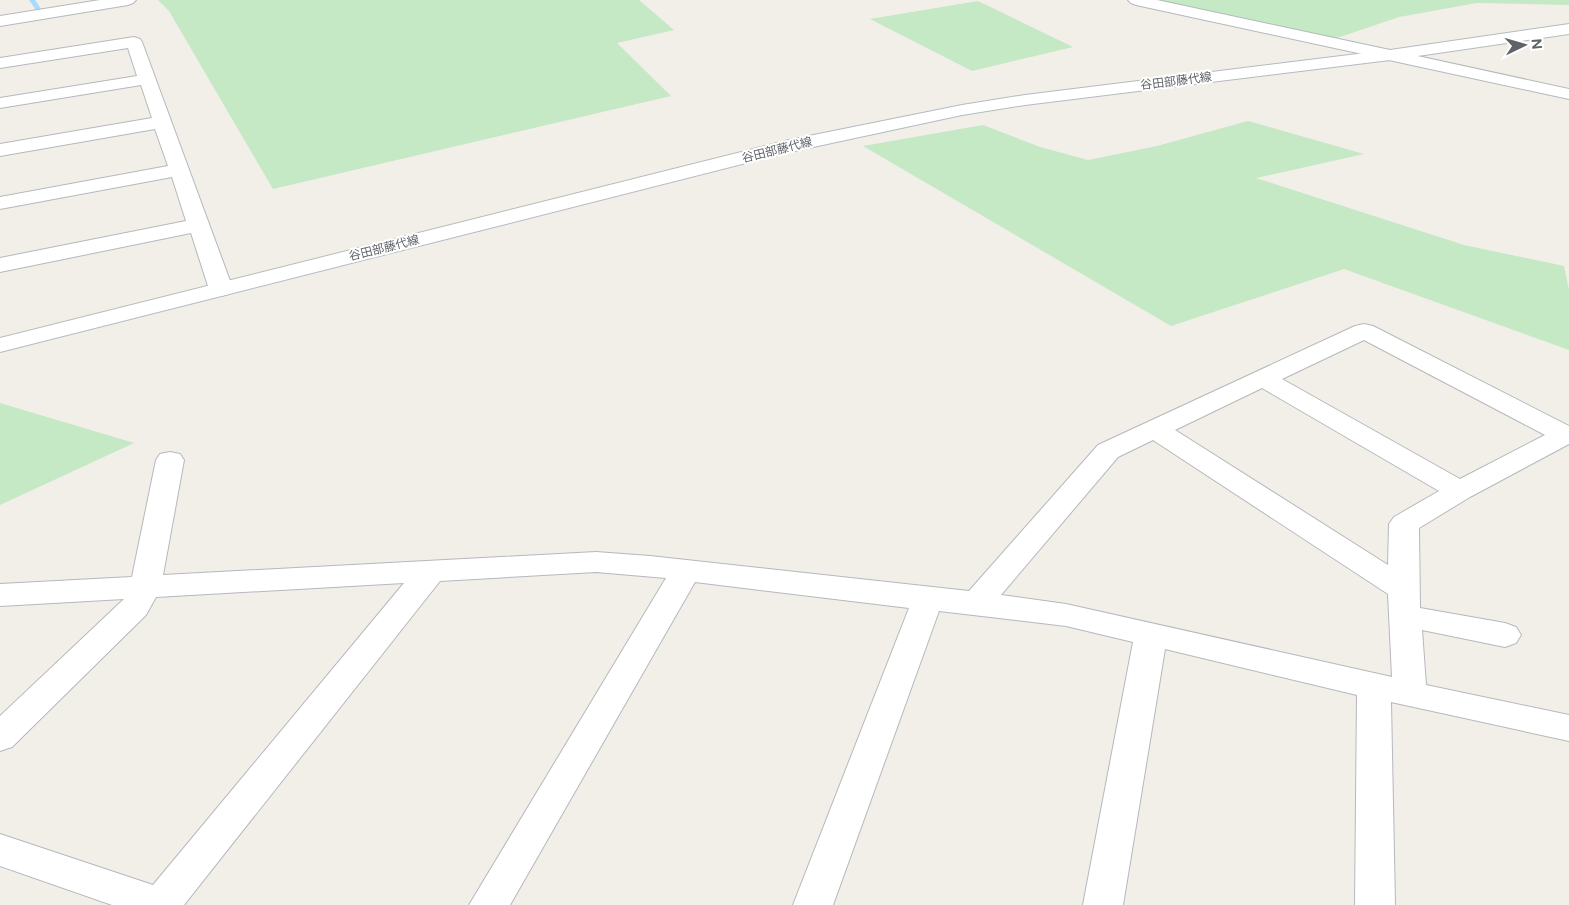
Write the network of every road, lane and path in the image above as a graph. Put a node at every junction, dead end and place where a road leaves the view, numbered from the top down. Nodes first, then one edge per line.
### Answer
1 (128, 0) edge
2 (1136, 0) edge
3 (0, 21) edge
4 (1569, 29) edge
5 (1390, 55) junction
6 (0, 63) edge
7 (148, 79) junction
8 (1569, 94) edge
9 (0, 103) edge
10 (163, 122) junction
11 (0, 150) edge
12 (180, 170) junction
13 (0, 203) edge
14 (200, 225) junction
15 (0, 265) edge
16 (221, 289) junction
17 (0, 345) edge
18 (1264, 379) junction
19 (1155, 429) junction
20 (1567, 434) edge
21 (170, 460) dead end
22 (1460, 491) junction
23 (686, 571) junction
24 (430, 572) junction
25 (145, 588) junction
26 (0, 595) edge
27 (928, 599) junction
28 (1404, 602) junction
29 (977, 603) junction
30 (1150, 634) junction
31 (1505, 635) dead end
32 (1374, 686) junction
33 (1410, 693) junction
34 (1569, 728) edge
35 (0, 737) edge
36 (0, 850) edge
37 (161, 905) edge
38 (488, 905) edge
39 (813, 905) edge
40 (1103, 905) edge
41 (1375, 905) edge

1 - 3 street
2 - 5 street
4 - 5 street, 谷田部藤代線
5 - 8 street
5 - 16 street, 谷田部藤代線
6 - 7 street
7 - 9 street
7 - 10 street
10 - 11 street
10 - 12 street
12 - 13 street
12 - 14 street
14 - 15 street
14 - 16 street
16 - 17 street, 谷田部藤代線
18 - 19 street
18 - 20 street
18 - 22 street
19 - 28 street
19 - 29 street
20 - 22 street
21 - 25 street
22 - 28 street
23 - 24 street
23 - 27 street
23 - 38 street
24 - 25 street
24 - 37 street
25 - 26 street
25 - 35 street
27 - 29 street
27 - 39 street
28 - 31 street
28 - 33 street
29 - 30 street
30 - 32 street
30 - 40 street
32 - 33 street
32 - 41 street
33 - 34 street
36 - 37 street

